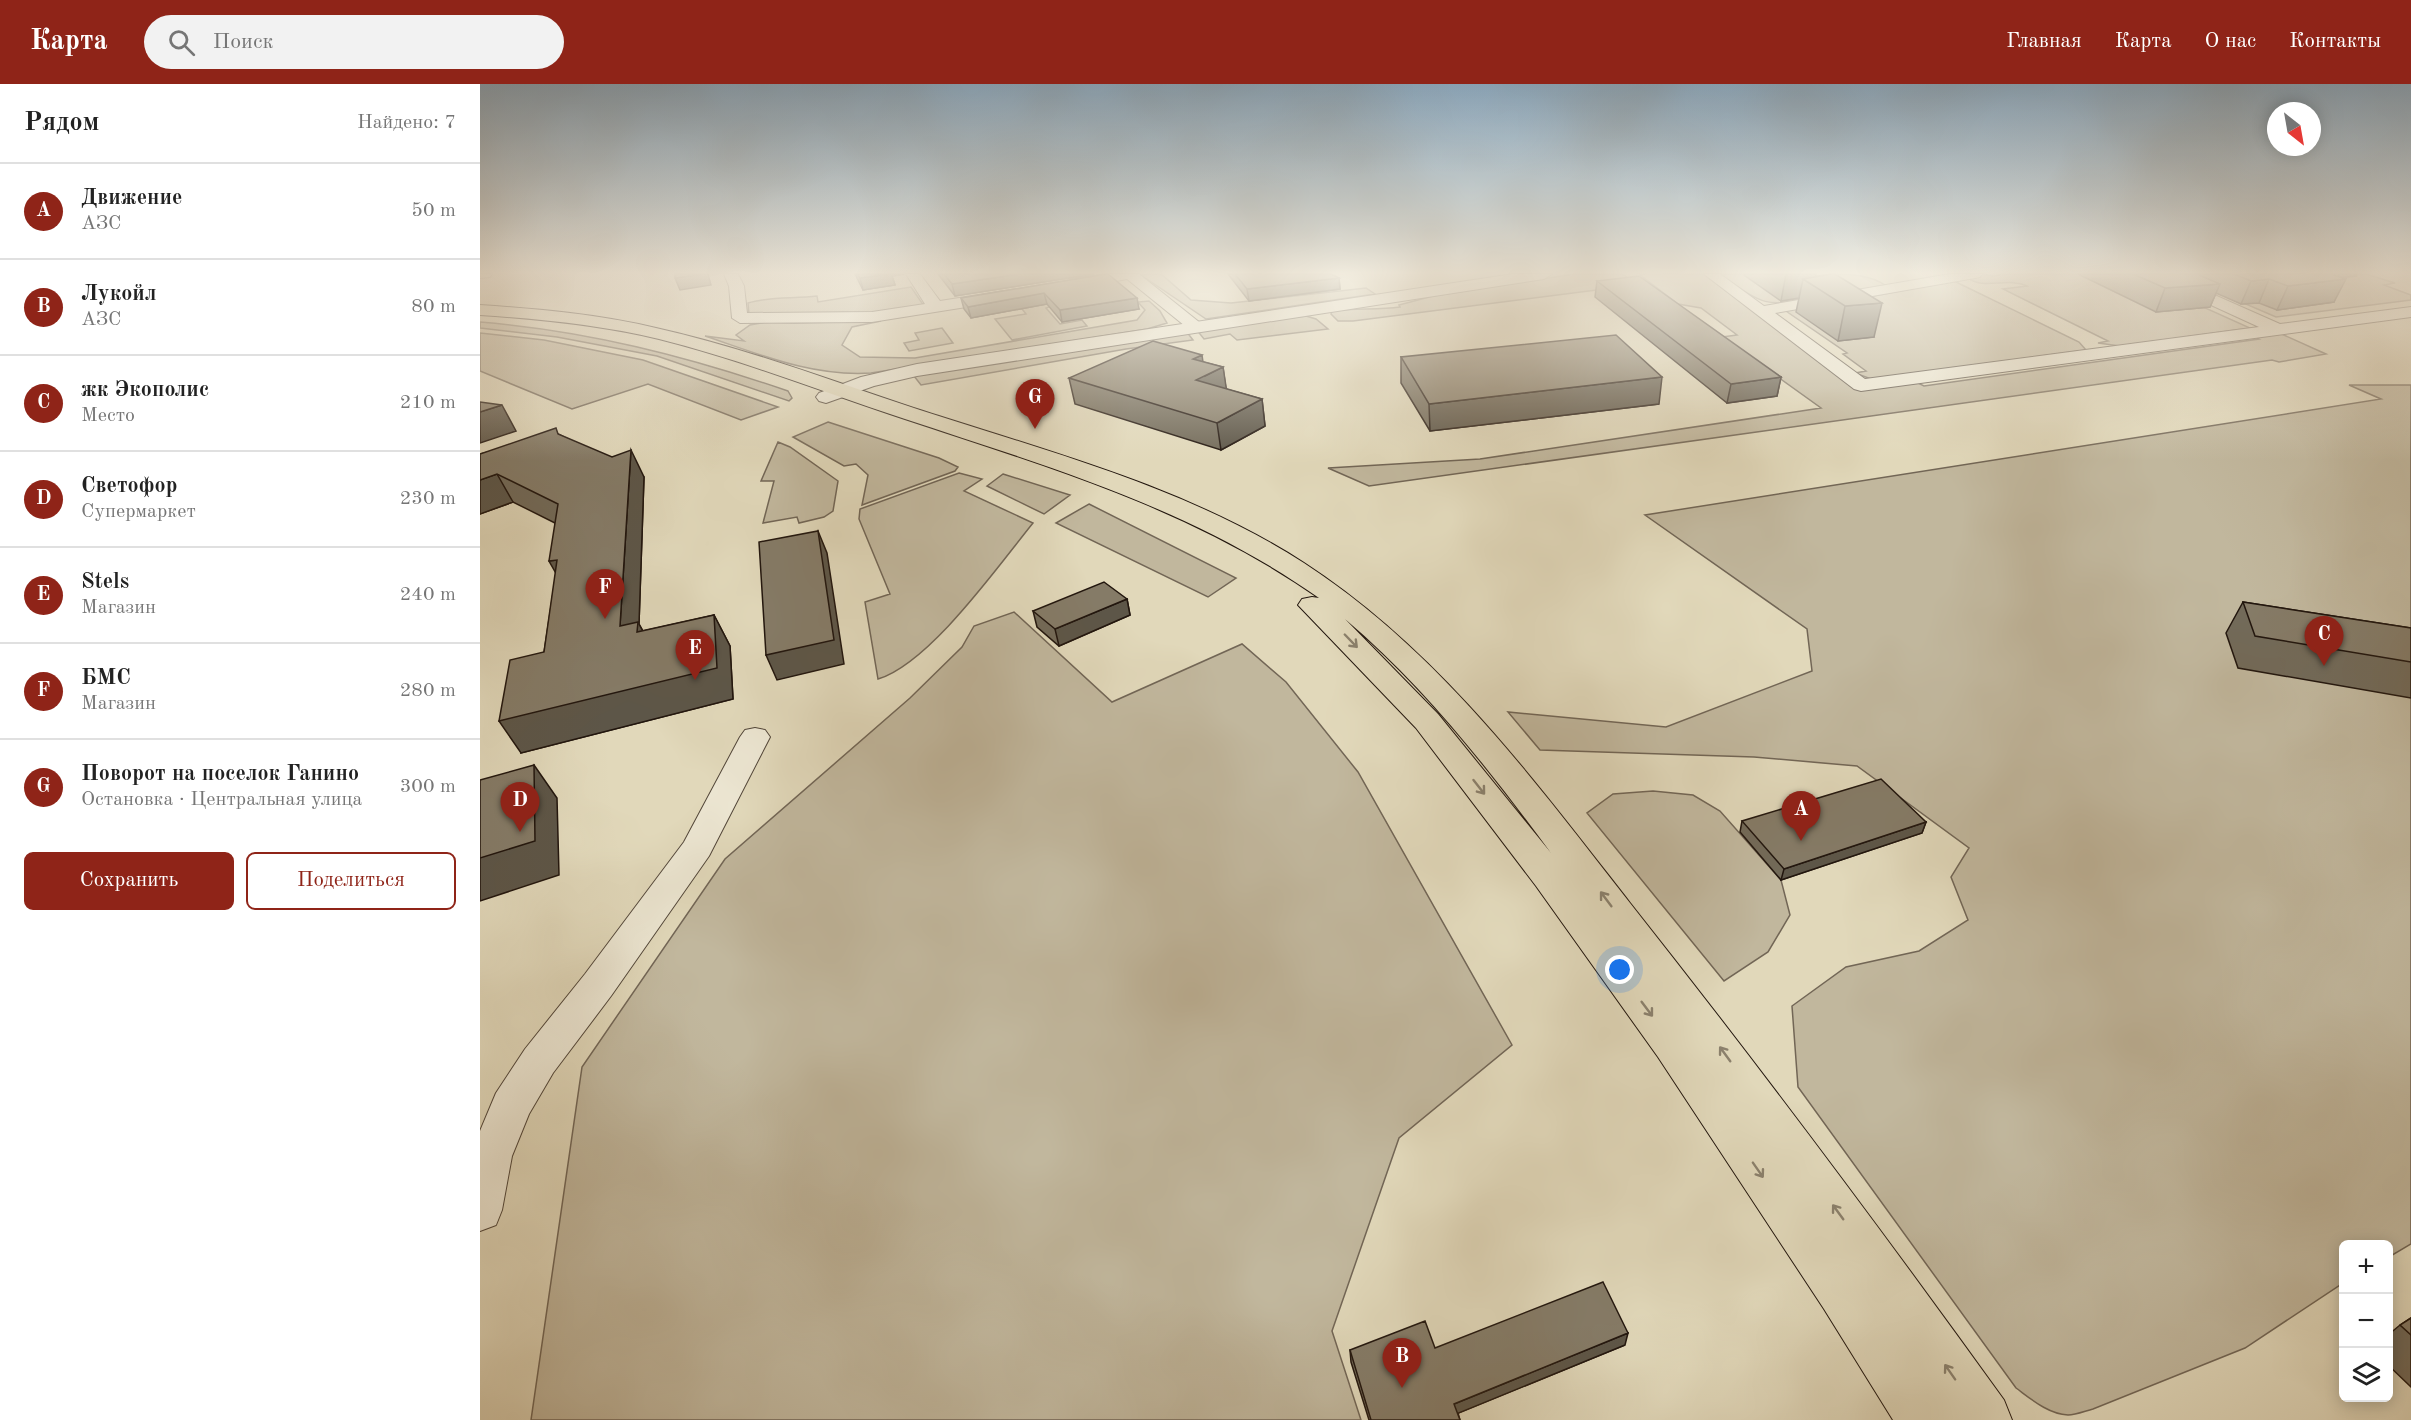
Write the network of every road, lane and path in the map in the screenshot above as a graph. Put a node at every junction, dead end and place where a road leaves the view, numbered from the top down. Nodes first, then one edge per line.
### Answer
1 (620, 336) edge
2 (666, 336) edge
3 (1130, 336) edge
4 (1795, 336) edge
5 (2231, 336) edge
6 (834, 394) junction
7 (755, 737) dead end
8 (480, 1210) edge
9 (1925, 1420) edge
10 (1984, 1420) edge

1 - 6 highway
2 - 6 highway
3 - 6 street
4 - 5 street
6 -> 9 highway
10 -> 6 highway
7 - 8 street

